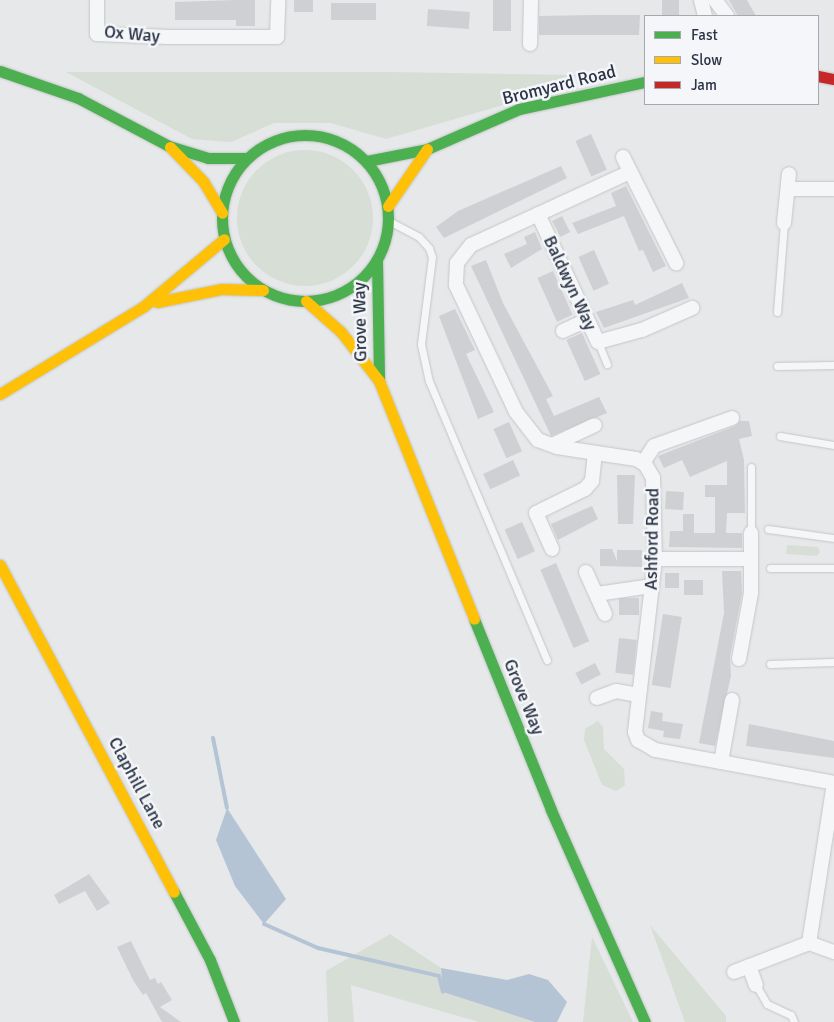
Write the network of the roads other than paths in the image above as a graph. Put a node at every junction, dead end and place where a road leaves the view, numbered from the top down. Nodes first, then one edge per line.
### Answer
1 (98, 0) edge
2 (278, 0) edge
3 (531, 0) edge
4 (701, 0) edge
5 (715, 0) edge
6 (705, 15) edge
7 (726, 15) edge
8 (530, 44) dead end
9 (0, 71) edge
10 (819, 76) edge
11 (834, 79) edge
12 (644, 82) edge
13 (169, 146) junction
14 (427, 149) junction
15 (623, 157) dead end
16 (246, 158) junction
17 (367, 161) junction
18 (630, 172) junction
19 (790, 174) dead end
20 (789, 189) junction
21 (834, 189) edge
22 (388, 206) junction
23 (222, 213) junction
24 (538, 214) junction
25 (389, 221) junction
26 (784, 224) joint
27 (224, 239) junction
28 (377, 262) junction
29 (676, 263) dead end
30 (263, 290) junction
31 (306, 301) junction
32 (144, 306) junction
33 (692, 308) dead end
34 (777, 312) dead end
35 (587, 320) junction
36 (564, 332) dead end
37 (598, 342) junction
38 (607, 364) dead end
39 (834, 365) edge
40 (777, 366) dead end
41 (379, 381) junction
42 (0, 394) edge
43 (732, 418) dead end
44 (595, 425) dead end
45 (780, 436) dead end
46 (552, 445) junction
47 (834, 445) edge
48 (595, 453) junction
49 (643, 463) junction
50 (752, 467) dead end
51 (768, 529) dead end
52 (752, 533) joint
53 (834, 538) edge
54 (552, 549) dead end
55 (655, 559) junction
56 (751, 559) junction
57 (1, 568) edge
58 (770, 568) dead end
59 (834, 568) edge
60 (586, 572) dead end
61 (652, 586) junction
62 (597, 594) junction
63 (605, 614) dead end
64 (739, 659) dead end
65 (547, 660) dead end
66 (834, 662) edge
67 (770, 664) dead end
68 (639, 695) junction
69 (597, 698) dead end
70 (732, 700) dead end
71 (721, 762) junction
72 (834, 783) edge
73 (809, 942) junction
74 (834, 952) edge
75 (750, 966) junction
76 (734, 972) dead end
77 (756, 985) joint
78 (234, 1022) edge
79 (645, 1022) edge
80 (794, 1022) edge

1 - 2 street, Ox Way
3 - 8 street
4 - 6 street
5 - 7 street
9 - 13 main road
10 - 11 main road
12 - 14 main road, Bromyard Road
13 - 16 main road
13 - 23 main road
14 - 17 main road, Bromyard Road
14 - 22 main road
15 - 18 street
16 - 17 main road
16 - 23 main road
17 - 22 main road
18 - 24 street, Ashford Road
18 - 29 street
19 - 20 street
20 - 21 street
20 - 26 street
22 - 25 main road
23 - 27 main road
24 - 35 street, Baldwyn Way
24 - 46 street, Ashford Road
25 - 28 main road
25 - 65 lane
26 - 34 lane
27 - 30 main road
27 - 32 main road
28 - 31 main road
28 - 41 main road, Grove Way
30 - 31 main road
30 - 32 main road
31 - 41 main road, Grove Way
32 - 42 main road
33 - 37 street, Baldwyn Way
35 - 36 street
35 - 37 street, Baldwyn Way
37 - 38 lane
39 - 40 lane
41 - 79 main road, Grove Way
43 - 49 street
44 - 46 street
45 - 47 lane
46 - 48 street, Ashford Road
48 - 49 street, Ashford Road
48 - 54 street
49 - 55 street, Ashford Road
50 - 52 lane
51 - 53 lane
52 - 56 street
55 - 56 street
55 - 61 street, Ashford Road
56 - 64 street
57 - 78 main road, Claphill Lane
58 - 59 lane
60 - 62 street
61 - 62 street
61 - 68 street, Ashford Road
62 - 63 street
66 - 67 lane
68 - 69 street
68 - 71 street, Ashford Road
70 - 71 street
71 - 72 street, Ashford Road
72 - 73 street
73 - 74 street
73 - 75 street
75 - 76 street
75 - 77 street
77 - 80 lane

